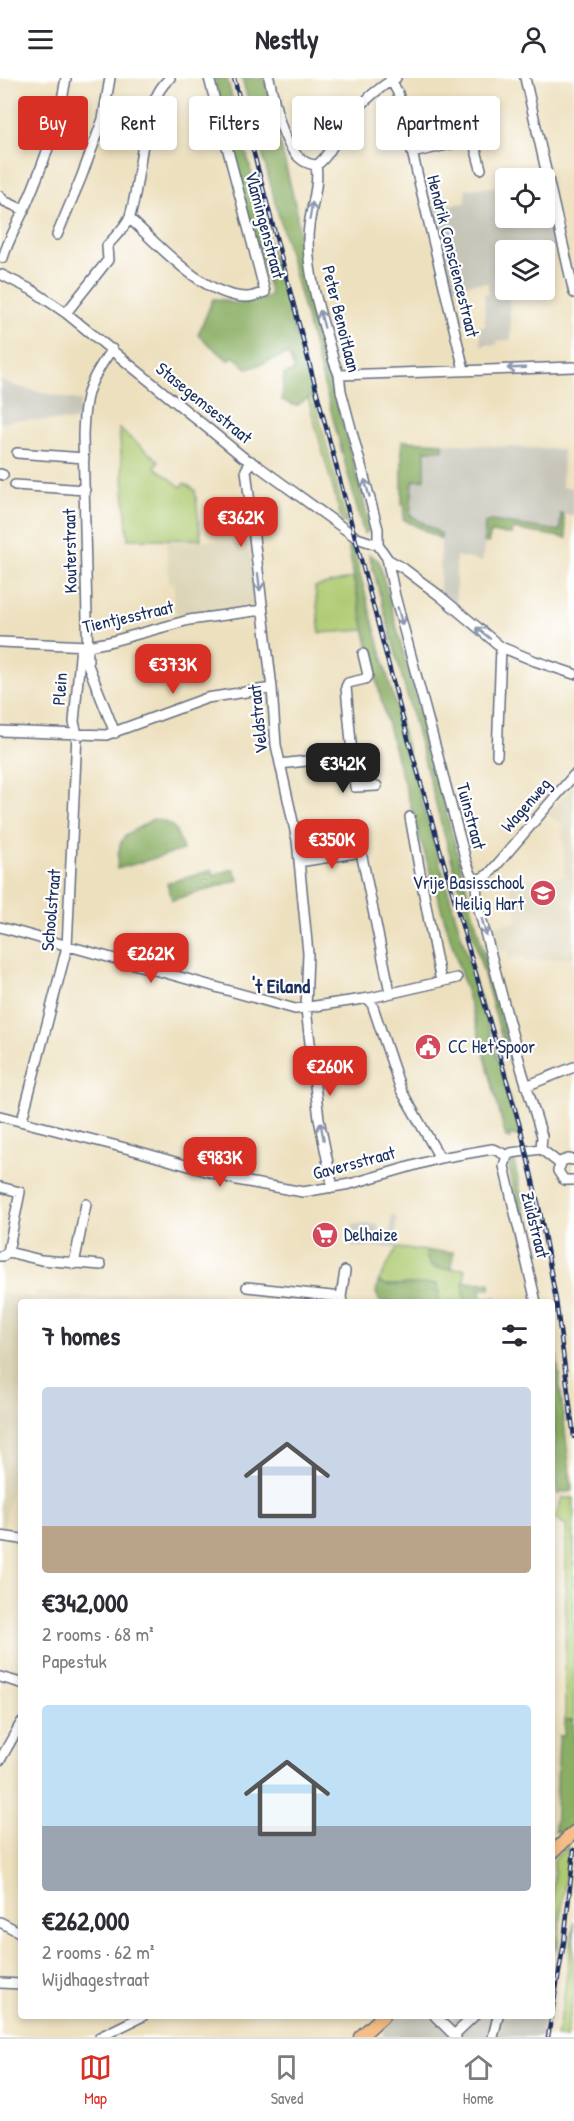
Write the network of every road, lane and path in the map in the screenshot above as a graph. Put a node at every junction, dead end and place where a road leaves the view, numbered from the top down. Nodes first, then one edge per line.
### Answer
1 (66, 78) edge
2 (110, 78) edge
3 (170, 78) edge
4 (208, 78) edge
5 (269, 78) edge
6 (525, 78) edge
7 (390, 79) edge
8 (107, 96) edge
9 (156, 96) edge
10 (100, 127) edge
11 (143, 150) edge
12 (412, 153) junction
13 (316, 165) junction
14 (481, 169) dead end
15 (0, 196) edge
16 (24, 210) junction
17 (129, 218) junction
18 (57, 236) dead end
19 (2, 253) edge
20 (3, 273) edge
21 (574, 293) edge
22 (66, 313) junction
23 (112, 349) junction
24 (574, 367) edge
25 (464, 370) junction
26 (339, 375) junction
27 (17, 453) dead end
28 (84, 458) junction
29 (251, 461) junction
30 (15, 485) dead end
31 (85, 490) junction
32 (378, 545) junction
33 (387, 560) junction
34 (262, 610) junction
35 (0, 642) edge
36 (85, 646) junction
37 (501, 647) junction
38 (363, 654) dead end
39 (574, 674) edge
40 (272, 688) junction
41 (0, 731) edge
42 (115, 733) junction
43 (77, 734) junction
44 (497, 754) dead end
45 (351, 756) junction
46 (280, 764) junction
47 (574, 775) edge
48 (377, 786) dead end
49 (410, 817) dead end
50 (299, 862) junction
51 (476, 881) junction
52 (0, 927) edge
53 (67, 947) junction
54 (457, 978) dead end
55 (441, 981) junction
56 (390, 992) junction
57 (370, 998) junction
58 (306, 1008) junction
59 (574, 1067) edge
60 (526, 1086) junction
61 (0, 1116) edge
62 (22, 1120) junction
63 (541, 1149) junction
64 (507, 1156) junction
65 (440, 1158) junction
66 (574, 1160) edge
67 (560, 1164) junction
68 (574, 1180) edge
69 (0, 1187) edge
70 (333, 1188) junction
71 (86, 1204) dead end
72 (4, 1254) edge
73 (74, 1264) junction
74 (101, 1265) dead end
75 (345, 1271) dead end
76 (246, 1287) dead end
77 (342, 1299) edge
78 (535, 1299) edge
79 (0, 1536) edge
80 (18, 1539) edge
81 (0, 1677) edge
82 (18, 1682) edge
83 (18, 1728) edge
84 (0, 1760) edge
85 (574, 1832) edge
86 (556, 1849) edge
87 (0, 1922) edge
88 (18, 1931) edge
89 (0, 1983) edge
90 (18, 1984) edge
91 (134, 2019) edge
92 (375, 2019) edge
93 (438, 2019) edge
94 (471, 2019) edge
95 (497, 2019) edge
96 (455, 2036) edge
97 (100, 2037) edge
98 (360, 2037) edge
99 (493, 2037) edge

1 - 16 street
2 - 8 street
3 - 9 street
4 - 17 street, Vlamingenstraat
5 - 13 street
6 - 21 street
7 - 12 street, Hendrik Consciencestraat
7 - 13 street
10 - 18 street
11 - 17 street
12 - 14 street
12 - 25 street, Hendrik Consciencestraat
26 -> 13 street, Peter Benoitlaan
15 - 16 street
16 - 19 street
17 - 22 street
19 - 20 street
20 - 22 street, Stasegemsestraat
22 - 23 street, Stasegemsestraat
23 - 28 street, Kouterstraat
23 - 29 street, Stasegemsestraat
24 -> 25 street
25 - 26 street
32 -> 26 street, Peter Benoitlaan
27 - 28 street
28 - 31 street, Kouterstraat
29 - 32 street, Stasegemsestraat
29 -> 34 street, Veldstraat
30 - 31 street, Kouterstraat
31 - 36 street, Kouterstraat
32 - 33 street, Peter Benoitlaan
37 -> 33 street
33 -> 51 street, Tuinstraat
34 - 36 street, Tientjesstraat
34 - 40 street, Veldstraat
35 - 36 street, Tientjesstraat
36 - 42 street, Plein
36 - 43 street, Plein
37 - 39 street
37 - 44 street
38 - 45 street
40 - 42 street
40 - 46 street, Veldstraat
41 - 43 street
42 - 43 street
43 - 53 street, Schoolstraat
45 - 46 street
45 - 48 street
46 - 50 street, Veldstraat
47 - 51 street, Wagenweg
49 - 55 street
50 - 56 street
50 - 58 street, Veldstraat
51 -> 60 street, Tuinstraat
52 - 53 street
53 - 58 street
53 - 62 street, Schoolstraat
54 - 55 street
55 - 56 street
56 - 57 street
57 - 58 street
57 - 65 street
70 -> 58 street, Veldstraat
59 - 60 street
60 - 63 street, Tuinstraat
61 - 62 street, Gaversstraat
62 - 70 street, Gaversstraat
63 - 64 street
63 - 67 street
64 - 65 street, Gaversstraat
64 - 78 street, Zuidstraat
65 - 70 street, Gaversstraat
66 - 67 street
67 - 68 street
69 - 72 street
71 - 73 street
72 - 73 street
73 - 74 street
75 - 77 street
76 - 77 street
79 - 80 street
81 - 82 street
83 - 84 street
85 - 86 main road
87 - 88 street
89 - 90 street
91 - 97 street
92 - 98 main road
93 - 96 street
94 - 96 street
95 - 99 street

